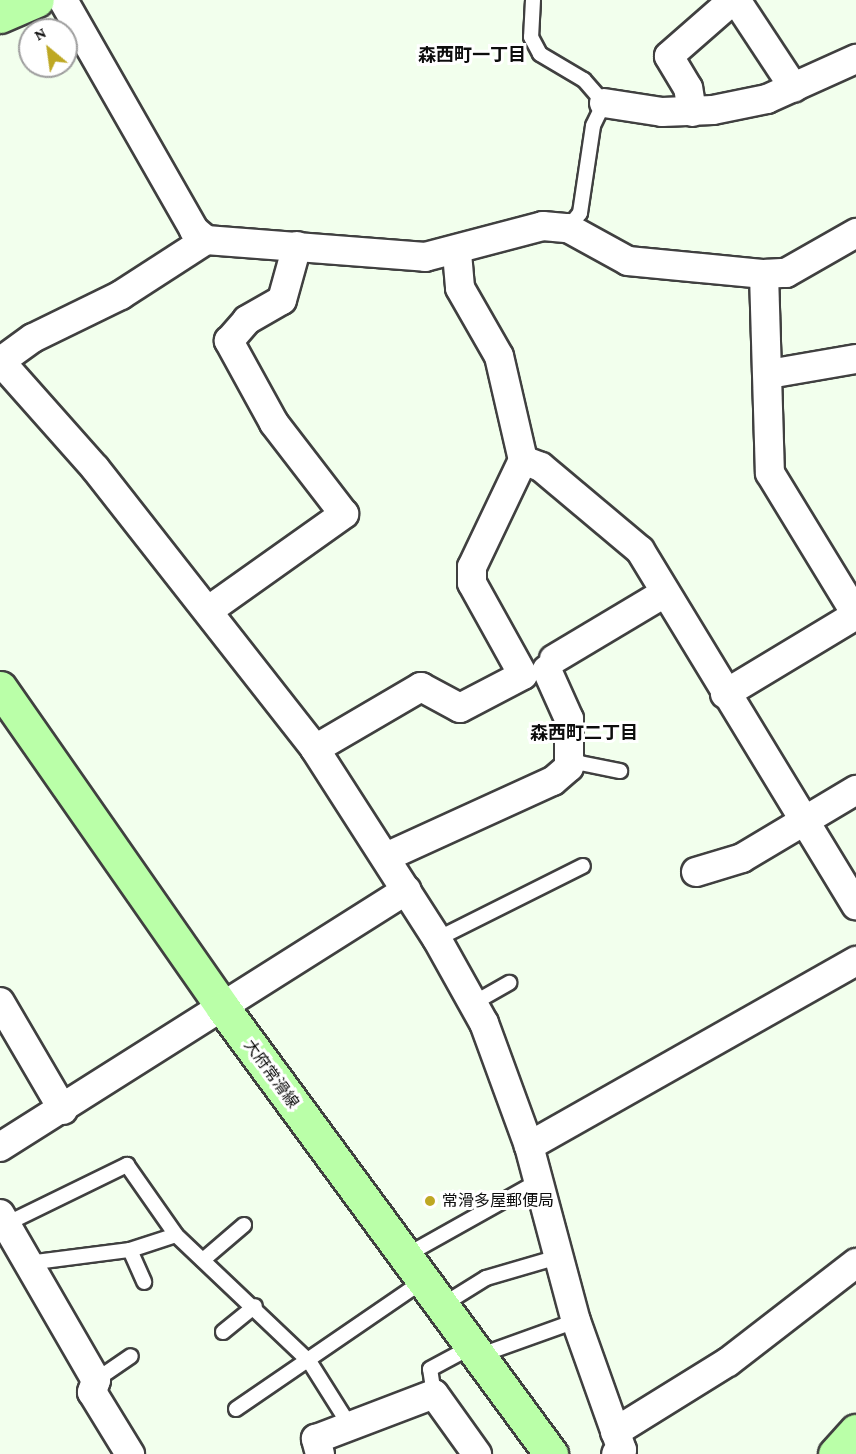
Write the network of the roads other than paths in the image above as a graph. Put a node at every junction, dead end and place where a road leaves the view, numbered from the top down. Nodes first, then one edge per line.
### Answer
1 (37, 0) edge
2 (63, 0) edge
3 (533, 0) edge
4 (735, 0) edge
5 (0, 16) edge
6 (856, 59) edge
7 (794, 88) junction
8 (604, 103) junction
9 (692, 112) junction
10 (568, 228) junction
11 (856, 233) edge
12 (206, 240) junction
13 (297, 246) junction
14 (457, 253) junction
15 (764, 274) junction
16 (856, 359) edge
17 (0, 361) edge
18 (769, 374) junction
19 (523, 460) junction
20 (663, 594) junction
21 (208, 610) junction
22 (856, 614) edge
23 (0, 688) edge
24 (725, 694) junction
25 (315, 749) junction
26 (569, 766) junction
27 (620, 771) dead end
28 (856, 790) edge
29 (804, 821) junction
30 (386, 857) junction
31 (583, 866) dead end
32 (696, 872) dead end
33 (407, 890) junction
34 (856, 904) edge
35 (437, 939) junction
36 (856, 961) edge
37 (509, 983) dead end
38 (0, 1002) edge
39 (472, 1004) junction
40 (223, 1008) junction
41 (63, 1110) junction
42 (529, 1146) junction
43 (0, 1147) edge
44 (537, 1182) junction
45 (3, 1219) edge
46 (244, 1225) dead end
47 (176, 1235) junction
48 (130, 1250) junction
49 (558, 1257) junction
50 (204, 1260) junction
51 (28, 1263) junction
52 (856, 1263) edge
53 (423, 1281) junction
54 (144, 1282) dead end
55 (255, 1306) junction
56 (576, 1321) junction
57 (223, 1332) dead end
58 (475, 1351) junction
59 (131, 1356) dead end
60 (309, 1361) junction
61 (96, 1380) junction
62 (434, 1394) junction
63 (236, 1409) dead end
64 (348, 1423) junction
65 (856, 1431) edge
66 (615, 1443) edge
67 (130, 1454) edge
68 (320, 1454) edge
69 (477, 1454) edge
70 (551, 1454) edge
71 (835, 1454) edge

1 - 5 main road
2 - 12 street
3 - 8 lane
4 - 7 street
4 - 9 street
6 - 7 street
7 - 9 street
8 - 9 street
8 - 10 lane
10 - 14 street
10 - 15 street
11 - 15 street
12 - 13 street
12 - 17 street
13 - 14 street
13 - 21 street
14 - 19 street
15 - 18 street
16 - 18 street
17 - 21 street
18 - 22 street
19 - 20 street
19 - 25 street
20 - 24 street
20 - 26 street
21 - 25 street
22 - 24 street
23 - 40 main road, 大府常滑線
24 - 29 street
25 - 30 street
26 - 27 lane
26 - 30 street
28 - 29 street
29 - 32 street
29 - 34 street
30 - 33 street
31 - 35 lane
33 - 35 street
33 - 40 street
35 - 39 street
36 - 42 street
37 - 39 lane
38 - 41 street
39 - 42 street
40 - 41 street
40 - 53 main road, 大府常滑線
41 - 43 street
42 - 44 street
44 - 49 street
44 - 53 lane
45 - 47 lane
45 - 51 street
46 - 50 lane
47 - 48 lane
47 - 50 lane
48 - 51 lane
48 - 54 lane
49 - 53 lane
49 - 56 street
50 - 55 lane
51 - 61 street
52 - 66 street
53 - 58 main road, 大府常滑線
53 - 60 lane
55 - 57 lane
55 - 60 lane
56 - 58 lane
56 - 66 street
58 - 62 lane
58 - 70 main road, 大府常滑線
59 - 61 lane
60 - 63 lane
60 - 64 lane
61 - 67 street
62 - 64 street
62 - 69 street
64 - 68 street
65 - 71 main road

